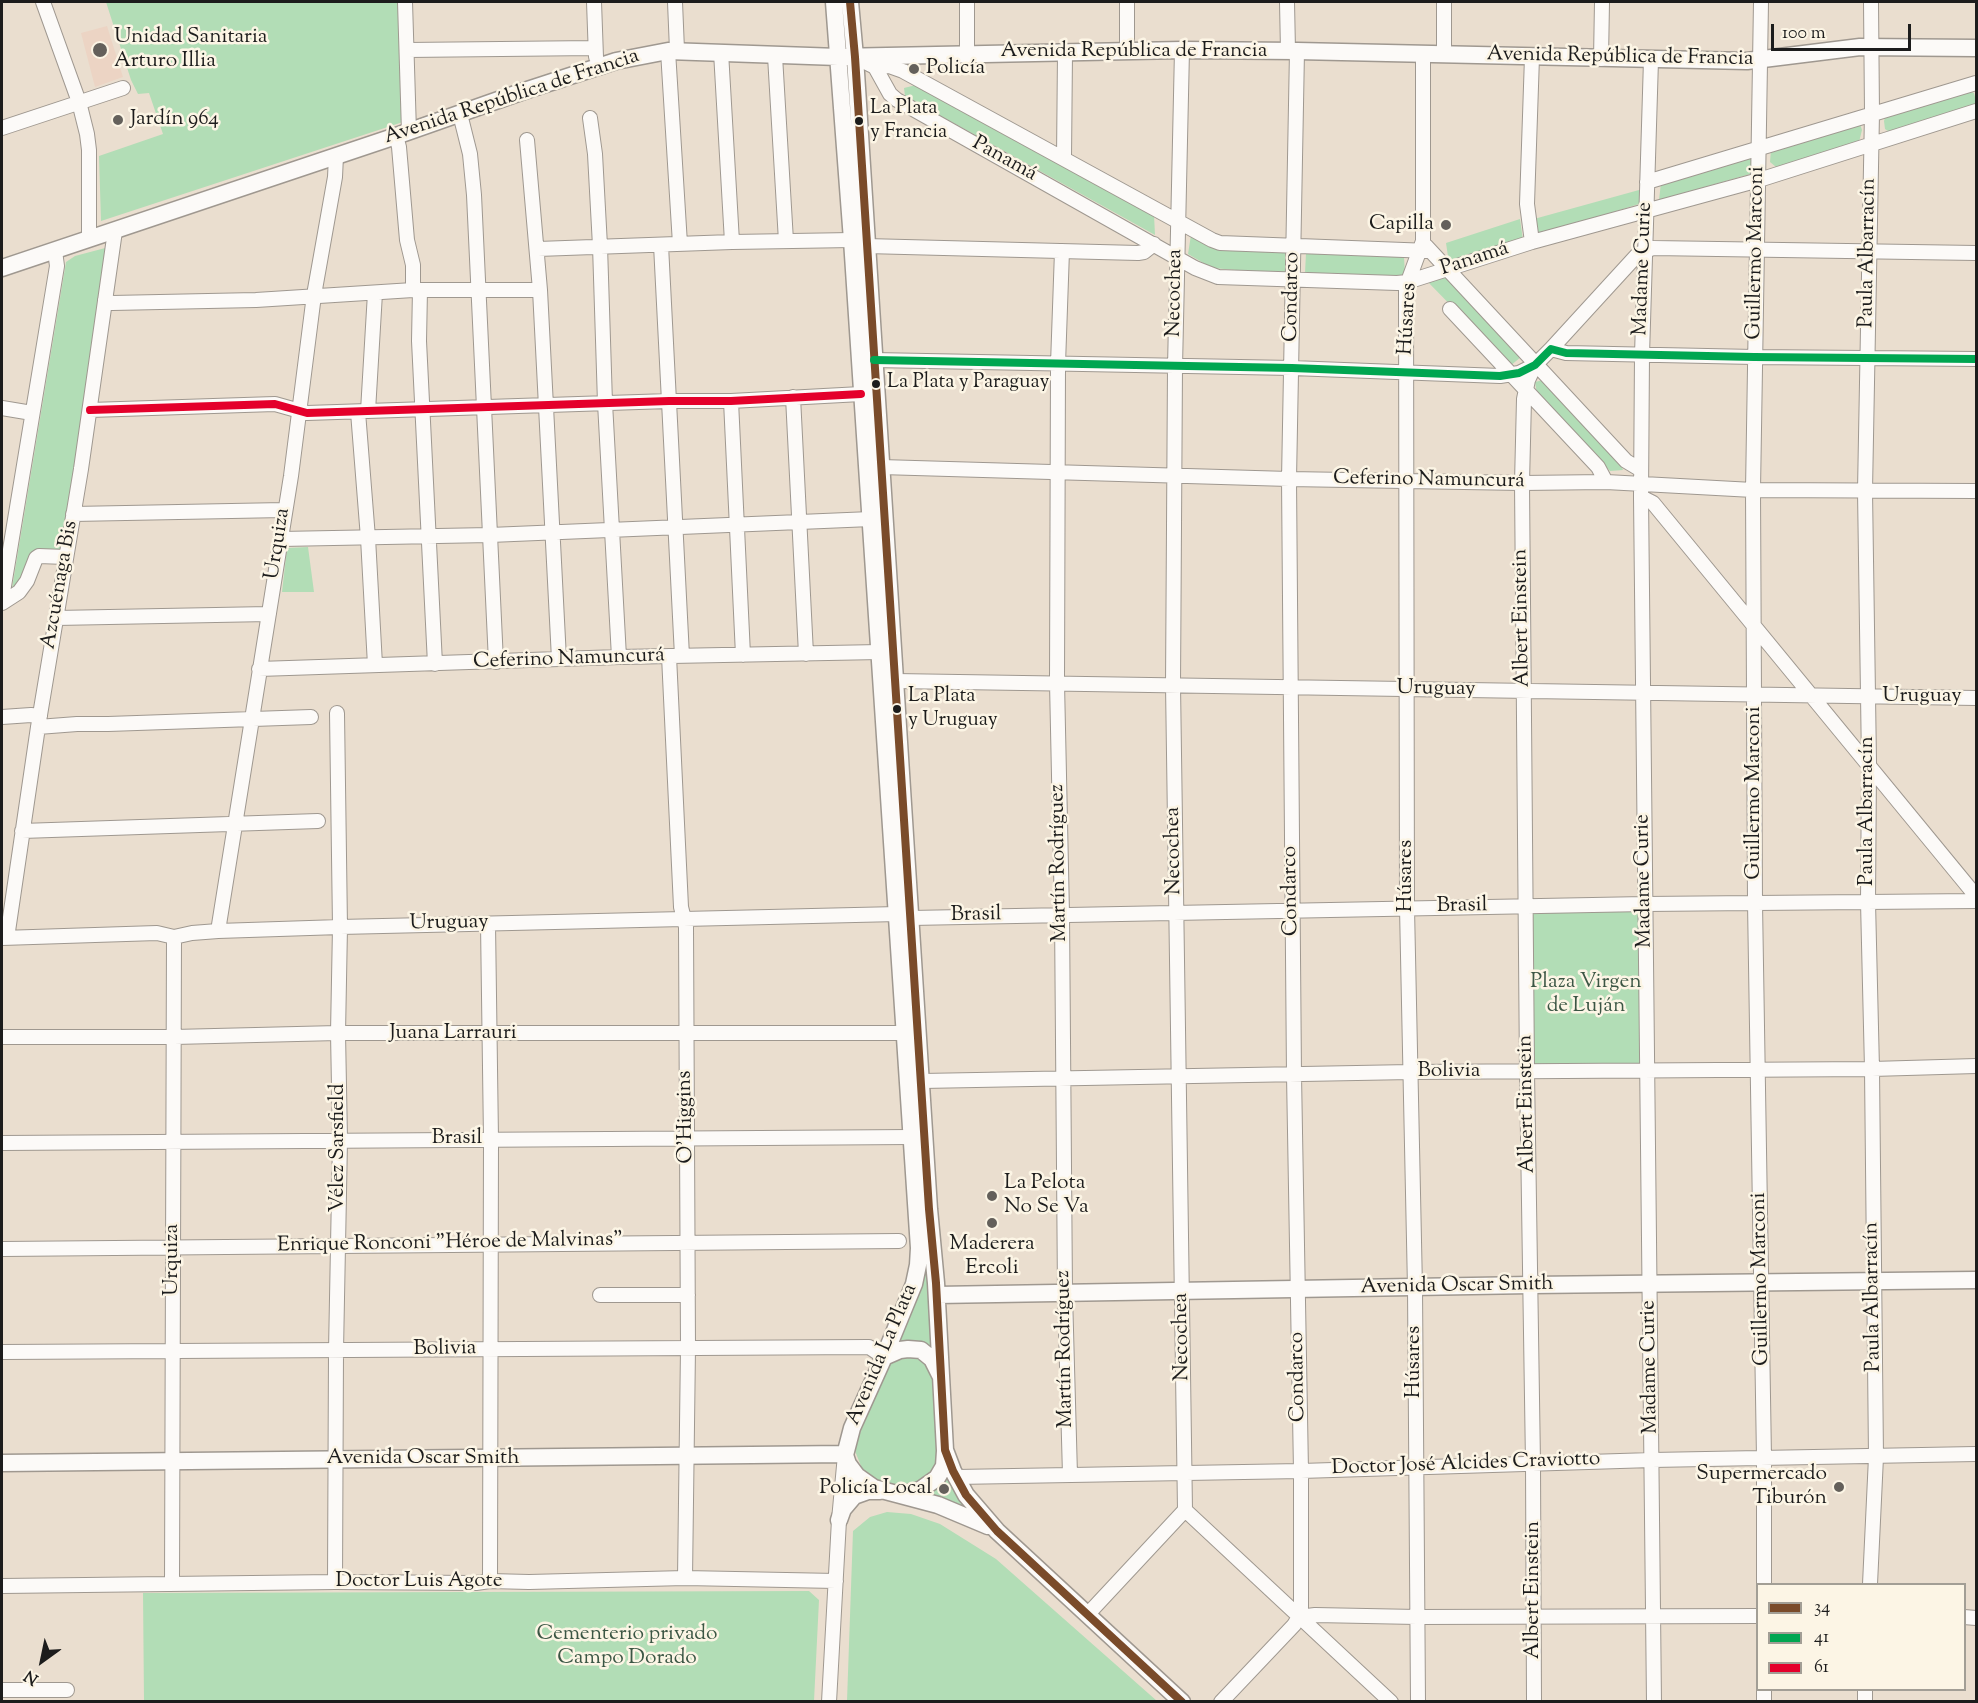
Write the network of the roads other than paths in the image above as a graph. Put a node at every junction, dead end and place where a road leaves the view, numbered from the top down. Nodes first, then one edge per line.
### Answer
1 (43, 2) edge
2 (405, 2) edge
3 (594, 2) edge
4 (675, 2) edge
5 (834, 2) edge
6 (850, 2) edge
7 (967, 2) edge
8 (1127, 2) edge
9 (1287, 2) edge
10 (1444, 2) edge
11 (1602, 2) edge
12 (1761, 2) edge
13 (1872, 2) edge
14 (1872, 46) junction
15 (595, 48) junction
16 (1977, 48) edge
17 (407, 50) junction
18 (1182, 50) junction
19 (672, 51) junction
20 (1127, 51) junction
21 (1293, 51) junction
22 (721, 52) junction
23 (967, 53) junction
24 (1065, 53) junction
25 (1423, 54) junction
26 (1444, 54) junction
27 (775, 56) junction
28 (838, 57) junction
29 (855, 57) junction
30 (1532, 57) junction
31 (1601, 58) junction
32 (1651, 60) junction
33 (1761, 60) junction
34 (875, 67) junction
35 (597, 68) junction
36 (1977, 83) edge
37 (123, 88) dead end
38 (79, 102) junction
39 (1977, 111) edge
40 (1872, 113) junction
41 (460, 114) junction
42 (590, 118) dead end
43 (2, 128) edge
44 (402, 134) junction
45 (526, 140) dead end
46 (1870, 143) junction
47 (1759, 148) junction
48 (336, 156) junction
49 (1064, 158) junction
50 (1759, 180) junction
51 (1647, 182) junction
52 (1645, 210) junction
53 (1178, 222) junction
54 (115, 231) junction
55 (89, 239) junction
56 (786, 241) junction
57 (732, 242) junction
58 (1532, 242) junction
59 (859, 243) junction
60 (661, 244) junction
61 (680, 244) junction
62 (1154, 244) junction
63 (600, 246) junction
64 (1293, 248) junction
65 (1424, 248) junction
66 (538, 249) junction
67 (1645, 250) junction
68 (1757, 250) junction
69 (55, 251) junction
70 (1062, 252) junction
71 (1870, 252) junction
72 (1977, 254) edge
73 (1178, 258) junction
74 (2, 268) edge
75 (1448, 270) junction
76 (1293, 280) junction
77 (1407, 282) junction
78 (416, 290) junction
79 (540, 290) junction
80 (480, 291) junction
81 (375, 293) junction
82 (315, 295) junction
83 (105, 300) junction
84 (1450, 309) dead end
85 (1551, 350) junction
86 (1642, 355) junction
87 (1754, 357) junction
88 (1867, 359) junction
89 (1977, 359) edge
90 (874, 360) junction
91 (1059, 364) junction
92 (1535, 364) junction
93 (1174, 367) junction
94 (1292, 368) junction
95 (1407, 372) junction
96 (1511, 374) junction
97 (1525, 390) junction
98 (861, 394) junction
99 (792, 397) junction
100 (669, 400) junction
101 (731, 401) junction
102 (605, 403) junction
103 (545, 405) junction
104 (2, 408) edge
105 (484, 408) junction
106 (422, 409) junction
107 (90, 410) junction
108 (298, 410) junction
109 (363, 411) junction
110 (32, 413) junction
111 (881, 467) junction
112 (1058, 472) junction
113 (1173, 476) junction
114 (1289, 479) junction
115 (1407, 480) junction
116 (1606, 482) junction
117 (1522, 483) junction
118 (1641, 484) junction
119 (1753, 490) junction
120 (1865, 491) junction
121 (1977, 491) edge
122 (284, 510) junction
123 (73, 514) junction
124 (871, 519) junction
125 (800, 523) junction
126 (737, 524) junction
127 (675, 527) junction
128 (611, 531) junction
129 (552, 533) junction
130 (490, 535) junction
131 (427, 536) junction
132 (368, 538) junction
133 (280, 539) junction
134 (6, 548) edge
135 (65, 557) junction
136 (2, 598) edge
137 (2, 603) edge
138 (269, 614) junction
139 (56, 618) junction
140 (1754, 625) junction
141 (880, 652) junction
142 (806, 654) junction
143 (743, 655) junction
144 (676, 656) junction
145 (619, 657) junction
146 (559, 659) junction
147 (496, 662) junction
148 (435, 664) junction
149 (375, 665) junction
150 (259, 669) junction
151 (895, 681) junction
152 (1057, 683) junction
153 (1173, 685) junction
154 (1290, 688) junction
155 (1407, 690) junction
156 (1524, 691) junction
157 (1642, 692) junction
158 (1754, 693) junction
159 (1811, 696) junction
160 (1866, 697) junction
161 (1977, 698) edge
162 (337, 713) dead end
163 (2, 717) edge
164 (311, 717) dead end
165 (252, 719) junction
166 (39, 722) junction
167 (1869, 764) junction
168 (318, 820) dead end
169 (235, 825) junction
170 (22, 831) junction
171 (1977, 896) edge
172 (1977, 901) edge
173 (1868, 902) junction
174 (1755, 903) junction
175 (1645, 904) junction
176 (1527, 907) junction
177 (1407, 908) junction
178 (1292, 911) junction
179 (1176, 912) junction
180 (1062, 914) junction
181 (904, 916) junction
182 (684, 919) junction
183 (488, 924) junction
184 (340, 927) junction
185 (218, 931) junction
186 (174, 937) junction
187 (4, 938) edge
188 (338, 1033) junction
189 (686, 1033) junction
190 (904, 1034) junction
191 (490, 1035) junction
192 (174, 1037) junction
193 (2, 1038) edge
194 (1977, 1066) edge
195 (1759, 1069) junction
196 (1872, 1069) junction
197 (1646, 1070) junction
198 (1411, 1072) junction
199 (1527, 1072) junction
200 (1294, 1075) junction
201 (1177, 1077) junction
202 (1062, 1078) junction
203 (922, 1081) junction
204 (912, 1137) junction
205 (491, 1139) junction
206 (688, 1139) junction
207 (340, 1140) junction
208 (173, 1141) junction
209 (2, 1143) edge
210 (899, 1241) dead end
211 (688, 1242) junction
212 (490, 1244) junction
213 (338, 1245) junction
214 (173, 1247) junction
215 (2, 1248) edge
216 (1977, 1280) edge
217 (1874, 1282) junction
218 (1650, 1284) junction
219 (1762, 1284) junction
220 (1531, 1285) junction
221 (1415, 1288) junction
222 (1298, 1289) junction
223 (1183, 1292) junction
224 (1065, 1294) junction
225 (600, 1295) dead end
226 (688, 1295) junction
227 (937, 1295) junction
228 (688, 1348) junction
229 (490, 1350) junction
230 (172, 1351) junction
231 (336, 1351) junction
232 (2, 1352) edge
233 (884, 1357) junction
234 (942, 1385) junction
235 (945, 1450) junction
236 (845, 1454) junction
237 (1977, 1454) edge
238 (687, 1457) junction
239 (1876, 1457) junction
240 (490, 1458) junction
241 (1764, 1458) junction
242 (336, 1460) junction
243 (1652, 1460) junction
244 (172, 1461) junction
245 (2, 1463) edge
246 (1533, 1463) junction
247 (1416, 1467) junction
248 (1301, 1471) junction
249 (1184, 1473) junction
250 (1070, 1474) junction
251 (956, 1477) junction
252 (888, 1492) junction
253 (1185, 1510) junction
254 (839, 1520) junction
255 (997, 1531) junction
256 (685, 1578) junction
257 (490, 1581) junction
258 (836, 1581) junction
259 (335, 1582) junction
260 (1764, 1583) edge
261 (1870, 1583) edge
262 (172, 1584) junction
263 (2, 1587) edge
264 (1088, 1614) junction
265 (1533, 1616) junction
266 (1654, 1616) junction
267 (1756, 1616) edge
268 (1299, 1617) junction
269 (1417, 1617) junction
270 (2, 1690) edge
271 (67, 1690) dead end
272 (829, 1701) edge
273 (1182, 1701) edge
274 (1221, 1701) edge
275 (1391, 1701) edge
276 (1418, 1701) edge
277 (1534, 1701) edge
278 (1653, 1701) edge

1 - 38 street
2 - 17 street
3 - 15 street
4 - 19 street
5 - 28 main road, Avenida La Plata
6 - 29 main road, Avenida La Plata
7 - 23 street
8 - 20 street
9 - 21 street, Condarco
10 - 26 street
11 - 31 street
12 - 33 street, Guillermo Marconi
13 - 14 street, Paula Albarracín
14 - 16 main road, Avenida República de Francia
14 - 33 main road, Avenida República de Francia
14 - 40 street, Paula Albarracín
15 - 17 street
15 - 35 street
17 - 44 street
18 - 20 main road, Avenida República de Francia
18 - 21 main road, Avenida República de Francia
18 - 53 street, Necochea
19 - 22 main road, Avenida República de Francia
19 - 35 main road, Avenida República de Francia
19 - 61 street
20 - 24 main road, Avenida República de Francia
21 - 25 main road, Avenida República de Francia
21 - 64 street, Condarco
22 - 27 main road, Avenida República de Francia
22 - 57 street
23 - 24 main road, Avenida República de Francia
23 - 29 main road, Avenida República de Francia
24 - 49 street
25 - 26 main road, Avenida República de Francia
25 - 65 street, Húsares
26 - 30 main road, Avenida República de Francia
27 - 28 main road, Avenida República de Francia
27 - 56 street
28 - 29 main road, Avenida República de Francia
28 - 59 main road, Avenida La Plata
29 - 34 street, Panamá
29 - 59 main road, Avenida La Plata
30 - 31 main road, Avenida República de Francia
30 - 58 street
31 - 32 main road, Avenida República de Francia
32 - 33 main road, Avenida República de Francia
32 - 51 street, Madame Curie
33 - 47 street, Guillermo Marconi
34 - 49 street, Panamá
34 - 62 street, Panamá
35 - 41 main road, Avenida República de Francia
36 - 40 street
37 - 38 street
38 - 43 street
38 - 55 street
39 - 46 street, Panamá
40 - 46 street, Paula Albarracín
40 - 47 street
41 - 44 main road, Avenida República de Francia
41 - 80 street
42 - 63 street
44 - 48 main road, Avenida República de Francia
44 - 78 street
45 - 66 street
46 - 50 street, Panamá
46 - 71 street, Paula Albarracín
47 - 50 street, Guillermo Marconi
47 - 51 street
48 - 54 main road, Avenida República de Francia
48 - 82 street, Urquiza
49 - 53 street, Panamá
50 - 52 street, Panamá
50 - 68 street, Guillermo Marconi
51 - 52 street, Madame Curie
52 - 58 street, Panamá
52 - 67 street, Madame Curie
53 - 64 street, Panamá
53 - 73 street, Necochea
54 - 55 main road, Avenida República de Francia
54 - 83 street, Azcuénaga Bis
55 - 69 main road, Avenida República de Francia
56 - 57 street
56 - 59 street
57 - 61 street
58 - 75 street, Panamá
59 - 70 street
59 - 90 main road, Avenida La Plata
59 - 98 main road, Avenida La Plata
60 - 61 street
60 - 63 street
60 - 100 street, O'Higgins
62 - 70 street
62 - 73 street, Panamá
63 - 66 street
63 - 102 street
64 - 65 street, Panamá
64 - 76 street, Condarco
65 - 75 street
65 - 77 street, Húsares
66 - 79 street
67 - 68 street
67 - 85 street
67 - 86 street, Madame Curie
68 - 71 street
68 - 87 street, Guillermo Marconi
69 - 74 main road, Avenida República de Francia
69 - 110 street
70 - 91 street, Martín Rodríguez
71 - 72 street
71 - 88 street, Paula Albarracín
73 - 76 street, Panamá
73 - 93 street, Necochea
75 - 77 street, Panamá
75 - 92 street
76 - 77 street, Panamá
76 - 94 street, Condarco
77 - 95 street, Húsares
78 - 80 street
78 - 81 street
78 - 106 street
79 - 80 street
79 - 103 street
80 - 105 street
81 - 82 street
81 - 109 street
82 - 83 street
82 - 108 street, Urquiza
83 - 107 street, Azcuénaga Bis
84 - 96 street
85 - 86 street
85 - 92 street
86 - 87 street
86 - 118 street, Madame Curie
87 - 88 street
87 - 119 street, Guillermo Marconi
88 - 89 street
88 - 120 street, Paula Albarracín
90 - 91 street
90 - 111 main road, Avenida La Plata
91 - 93 street
91 - 112 street, Martín Rodríguez
92 - 96 street
92 - 97 street, Albert Einstein
92 - 118 street
93 - 94 street
93 - 113 street, Necochea
94 - 95 street
94 - 114 street, Condarco
95 - 96 street
95 - 115 street, Húsares
96 - 97 street
97 - 116 street
97 - 117 street, Albert Einstein
98 - 99 street
98 - 124 main road, Avenida La Plata
99 - 101 street
99 - 125 street
100 - 101 street
100 - 102 street
100 - 127 street, O'Higgins
101 - 126 street
102 - 103 street
102 - 128 street
103 - 105 street
103 - 129 street
104 - 110 street
105 - 106 street
105 - 130 street
106 - 109 street
106 - 131 street
107 - 108 street
107 - 123 street, Azcuénaga Bis
108 - 109 street
108 - 122 street, Urquiza
109 - 132 street
110 - 134 street
111 - 112 street, Ceferino Namuncurá
111 - 151 main road, Avenida La Plata
112 - 113 street, Ceferino Namuncurá
112 - 152 street, Martín Rodríguez
113 - 114 street, Ceferino Namuncurá
113 - 153 street, Necochea
114 - 115 street, Ceferino Namuncurá
114 - 154 street, Condarco
115 - 117 street, Ceferino Namuncurá
115 - 155 street, Húsares
116 - 117 street, Ceferino Namuncurá
116 - 118 street, Ceferino Namuncurá
117 - 156 street, Albert Einstein
118 - 119 street, Ceferino Namuncurá
118 - 140 street
118 - 157 street, Madame Curie
119 - 120 street, Ceferino Namuncurá
119 - 140 street, Guillermo Marconi
120 - 121 street, Ceferino Namuncurá
120 - 160 street, Paula Albarracín
122 - 123 street
122 - 133 street, Urquiza
123 - 135 street, Azcuénaga Bis
124 - 125 street
124 - 141 main road, Avenida La Plata
125 - 126 street
125 - 142 street
126 - 127 street
126 - 143 street
127 - 128 street
127 - 144 street, O'Higgins
128 - 129 street
128 - 145 street
129 - 130 street
129 - 146 street
130 - 131 street
130 - 147 street
131 - 132 street
131 - 148 street
132 - 133 street
132 - 149 street
133 - 138 street, Urquiza
134 - 136 street
135 - 137 street
135 - 139 street, Azcuénaga Bis
138 - 139 street
138 - 150 street, Urquiza
139 - 166 street, Azcuénaga Bis
140 - 158 street, Guillermo Marconi
140 - 159 street
141 - 142 street, Ceferino Namuncurá
141 - 181 main road, Avenida La Plata
142 - 143 street, Ceferino Namuncurá
143 - 144 street, Ceferino Namuncurá
144 - 145 street, Ceferino Namuncurá
144 - 182 street, O'Higgins
145 - 146 street, Ceferino Namuncurá
146 - 147 street, Ceferino Namuncurá
147 - 148 street, Ceferino Namuncurá
148 - 149 street, Ceferino Namuncurá
149 - 150 street, Ceferino Namuncurá
150 - 165 street, Urquiza
151 - 152 street, Uruguay
151 - 181 main road, Avenida La Plata
152 - 153 street, Uruguay
152 - 180 street, Martín Rodríguez
153 - 154 street, Uruguay
153 - 179 street, Necochea
154 - 155 street, Uruguay
154 - 178 street, Condarco
155 - 156 street, Uruguay
155 - 177 street, Húsares
156 - 157 street, Uruguay
156 - 176 street, Albert Einstein
157 - 158 street, Uruguay
157 - 175 street, Madame Curie
158 - 159 street, Uruguay
158 - 174 street, Guillermo Marconi
159 - 160 street, Uruguay
159 - 167 street
160 - 161 street, Uruguay
160 - 167 street, Paula Albarracín
162 - 184 street, Vélez Sarsfield
163 - 166 street
164 - 165 street
165 - 166 street
165 - 169 street, Urquiza
166 - 170 street, Azcuénaga Bis
167 - 171 street
167 - 173 street, Paula Albarracín
168 - 169 street
169 - 170 street
169 - 185 street, Urquiza
170 - 187 street, Azcuénaga Bis
172 - 173 street, Brasil
173 - 174 street, Brasil
173 - 196 street, Paula Albarracín
174 - 175 street, Brasil
174 - 195 street, Guillermo Marconi
175 - 176 street, Brasil
175 - 197 street, Madame Curie
176 - 177 street, Brasil
176 - 199 street, Albert Einstein
177 - 178 street, Brasil
177 - 198 street, Húsares
178 - 179 street, Brasil
178 - 200 street, Condarco
179 - 180 street, Brasil
179 - 201 street, Necochea
180 - 181 street, Brasil
180 - 202 street, Martín Rodríguez
181 - 182 street, Uruguay
181 - 190 main road, Avenida La Plata
181 - 203 main road, Avenida La Plata
182 - 183 street, Uruguay
182 - 189 street, O'Higgins
183 - 184 street, Uruguay
183 - 191 street
184 - 185 street, Uruguay
184 - 188 street, Vélez Sarsfield
185 - 186 street, Uruguay
186 - 187 street, Uruguay
186 - 192 street, Urquiza
188 - 191 street, Juana Larrauri
188 - 192 street, Juana Larrauri
188 - 207 street, Vélez Sarsfield
189 - 190 street, Juana Larrauri
189 - 191 street, Juana Larrauri
189 - 206 street, O'Higgins
190 - 204 main road, Avenida La Plata
191 - 205 street
192 - 193 street, Juana Larrauri
192 - 208 street, Urquiza
194 - 196 street, Bolivia
195 - 196 street, Bolivia
195 - 197 street, Bolivia
195 - 219 street, Guillermo Marconi
196 - 217 street, Paula Albarracín
197 - 199 street, Bolivia
197 - 218 street, Madame Curie
198 - 199 street, Bolivia
198 - 200 street, Bolivia
198 - 221 street, Húsares
199 - 220 street, Albert Einstein
200 - 201 street, Bolivia
200 - 222 street, Condarco
201 - 202 street, Bolivia
201 - 223 street, Necochea
202 - 203 street, Bolivia
202 - 224 street, Martín Rodríguez
203 - 227 main road, Avenida La Plata
204 - 206 street, Brasil
204 - 233 main road, Avenida La Plata
205 - 206 street, Brasil
205 - 207 street, Brasil
205 - 212 street
206 - 211 street, O'Higgins
207 - 208 street, Brasil
207 - 213 street, Vélez Sarsfield
208 - 209 street, Brasil
208 - 214 street, Urquiza
210 - 211 street, Enrique Ronconi "Héroe de Malvinas"
211 - 212 street, Enrique Ronconi "Héroe de Malvinas"
211 - 226 street, O'Higgins
212 - 213 street, Enrique Ronconi "Héroe de Malvinas"
212 - 229 street
213 - 214 street, Enrique Ronconi "Héroe de Malvinas"
213 - 231 street, Vélez Sarsfield
214 - 215 street, Enrique Ronconi "Héroe de Malvinas"
214 - 230 street, Urquiza
216 - 217 main road, Avenida Oscar Smith
217 - 219 main road, Avenida Oscar Smith
217 - 239 street, Paula Albarracín
218 - 219 main road, Avenida Oscar Smith
218 - 220 main road, Avenida Oscar Smith
218 - 243 street, Madame Curie
219 - 241 street, Guillermo Marconi
220 - 221 main road, Avenida Oscar Smith
220 - 246 street, Albert Einstein
221 - 222 main road, Avenida Oscar Smith
221 - 247 street, Húsares
222 - 223 main road, Avenida Oscar Smith
222 - 248 street, Condarco
223 - 224 main road, Avenida Oscar Smith
223 - 249 street, Necochea
224 - 227 main road, Avenida Oscar Smith
224 - 250 street, Martín Rodríguez
225 - 226 street
226 - 228 street, O'Higgins
227 - 234 main road, Avenida La Plata
228 - 229 street, Bolivia
228 - 233 street, Bolivia
228 - 238 street, O'Higgins
229 - 231 street, Bolivia
229 - 240 street
230 - 231 street, Bolivia
230 - 232 street, Bolivia
230 - 244 street, Urquiza
231 - 242 street, Vélez Sarsfield
233 - 234 main road
233 - 236 main road, Avenida La Plata
234 - 235 main road, Avenida La Plata
235 - 251 main road, Avenida La Plata
235 - 252 main road
236 - 238 main road, Avenida Oscar Smith
236 - 252 main road, Avenida La Plata
236 - 254 street
237 - 239 street, Doctor José Alcides Craviotto
238 - 240 main road, Avenida Oscar Smith
238 - 256 street, O'Higgins
239 - 241 street, Doctor José Alcides Craviotto
239 - 261 street, Paula Albarracín
240 - 242 main road, Avenida Oscar Smith
240 - 257 street
241 - 243 street, Doctor José Alcides Craviotto
241 - 260 street, Guillermo Marconi
242 - 244 main road, Avenida Oscar Smith
242 - 259 street, Vélez Sarsfield
243 - 246 street, Doctor José Alcides Craviotto
243 - 266 street, Madame Curie
244 - 245 main road, Avenida Oscar Smith
244 - 262 street, Urquiza
246 - 247 street, Doctor José Alcides Craviotto
246 - 265 street, Albert Einstein
247 - 248 street, Doctor José Alcides Craviotto
247 - 269 street, Húsares
248 - 249 street, Doctor José Alcides Craviotto
248 - 268 street, Condarco
249 - 250 street, Doctor José Alcides Craviotto
249 - 253 street, Necochea
250 - 251 street, Doctor José Alcides Craviotto
251 - 255 main road, Avenida La Plata
252 - 254 main road
252 - 255 main road, Avenida La Plata
253 - 264 street
253 - 268 street
254 - 258 street
255 - 264 main road, Avenida La Plata
256 - 257 street, Doctor Luis Agote
256 - 258 street, Doctor Luis Agote
257 - 259 street, Doctor Luis Agote
258 - 272 street
259 - 262 street, Doctor Luis Agote
262 - 263 street, Doctor Luis Agote
264 - 273 main road, Avenida La Plata
265 - 266 street
265 - 269 street
265 - 277 street, Albert Einstein
266 - 267 street
266 - 278 street, Madame Curie
268 - 269 street
268 - 274 street
268 - 275 street
269 - 276 street, Húsares
270 - 271 street

